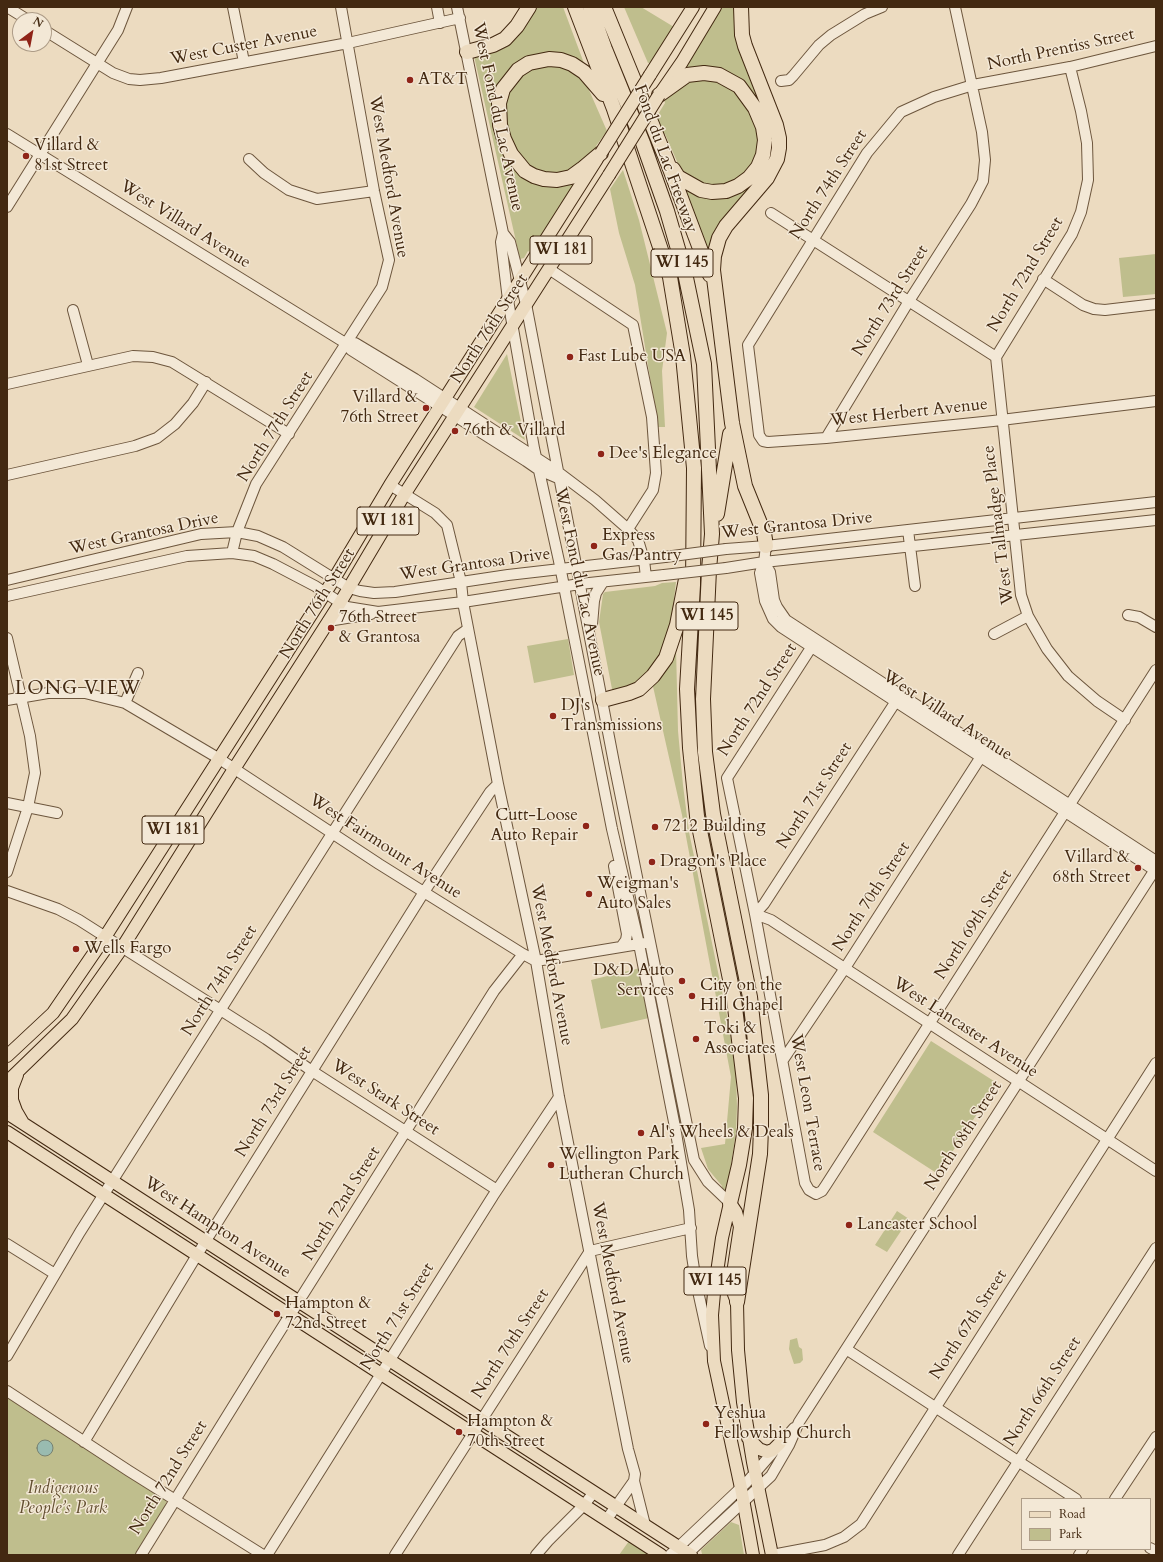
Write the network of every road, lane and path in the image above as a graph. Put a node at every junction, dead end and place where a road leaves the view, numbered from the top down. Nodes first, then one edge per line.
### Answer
1 (127, 7) edge
2 (233, 7) edge
3 (340, 7) edge
4 (437, 7) edge
5 (457, 7) edge
6 (529, 7) edge
7 (575, 7) edge
8 (590, 7) edge
9 (604, 7) edge
10 (693, 7) edge
11 (716, 7) edge
12 (741, 7) edge
13 (882, 7) edge
14 (955, 7) edge
15 (863, 10) edge
16 (460, 18) junction
17 (440, 23) junction
18 (52, 35) edge
19 (348, 43) junction
20 (1156, 46) edge
21 (466, 52) junction
22 (244, 62) junction
23 (97, 64) junction
24 (1070, 67) junction
25 (781, 81) dead end
26 (973, 85) junction
27 (659, 96) junction
28 (614, 109) junction
29 (7, 134) edge
30 (601, 152) junction
31 (40, 154) junction
32 (249, 159) dead end
33 (667, 161) junction
34 (374, 191) junction
35 (7, 207) edge
36 (771, 213) dead end
37 (504, 233) junction
38 (812, 239) junction
39 (549, 269) junction
40 (1043, 279) junction
41 (520, 282) junction
42 (715, 295) junction
43 (508, 300) junction
44 (909, 301) junction
45 (526, 304) junction
46 (1156, 304) edge
47 (74, 310) dead end
48 (514, 324) junction
49 (346, 344) junction
50 (748, 345) joint
51 (996, 357) junction
52 (88, 365) junction
53 (206, 382) junction
54 (7, 384) edge
55 (1156, 401) edge
56 (443, 403) junction
57 (457, 412) junction
58 (1003, 420) junction
59 (732, 423) junction
60 (289, 434) junction
61 (826, 438) junction
62 (536, 458) junction
63 (539, 470) junction
64 (7, 474) edge
65 (563, 477) junction
66 (390, 485) junction
67 (404, 495) junction
68 (1156, 502) edge
69 (1013, 518) junction
70 (1156, 520) edge
71 (628, 529) junction
72 (908, 530) junction
73 (237, 532) junction
74 (712, 534) junction
75 (1015, 535) junction
76 (693, 537) junction
77 (766, 546) junction
78 (910, 547) junction
79 (232, 553) junction
80 (644, 560) junction
81 (764, 562) junction
82 (577, 568) junction
83 (561, 569) junction
84 (646, 577) junction
85 (334, 579) junction
86 (7, 580) edge
87 (461, 582) junction
88 (603, 582) junction
89 (580, 584) junction
90 (915, 586) dead end
91 (563, 587) junction
92 (349, 588) junction
93 (395, 592) junction
94 (325, 593) junction
95 (7, 596) edge
96 (340, 602) junction
97 (463, 602) junction
98 (398, 610) junction
99 (378, 612) junction
100 (1128, 615) dead end
101 (1028, 616) junction
102 (328, 621) junction
103 (1156, 628) edge
104 (468, 629) junction
105 (994, 634) dead end
106 (7, 638) edge
107 (813, 643) junction
108 (592, 647) junction
109 (1156, 670) edge
110 (138, 673) dead end
111 (20, 697) junction
112 (898, 698) junction
113 (7, 700) edge
114 (603, 700) junction
115 (125, 703) junction
116 (589, 713) junction
117 (1125, 720) junction
118 (983, 754) junction
119 (218, 758) junction
120 (234, 769) junction
121 (727, 778) joint
122 (498, 784) junction
123 (7, 803) edge
124 (28, 807) junction
125 (1068, 808) junction
126 (57, 813) dead end
127 (333, 832) junction
128 (617, 849) junction
129 (1156, 867) edge
130 (7, 872) edge
131 (7, 891) edge
132 (424, 892) junction
133 (755, 914) junction
134 (105, 937) junction
135 (650, 942) junction
136 (639, 944) junction
137 (621, 947) junction
138 (122, 948) junction
139 (523, 954) junction
140 (536, 961) junction
141 (845, 968) junction
142 (221, 1010) junction
143 (930, 1024) junction
144 (7, 1056) edge
145 (783, 1060) junction
146 (1156, 1063) edge
147 (21, 1070) junction
148 (312, 1071) junction
149 (7, 1082) edge
150 (1018, 1082) junction
151 (558, 1097) junction
152 (7, 1113) edge
153 (23, 1124) junction
154 (407, 1131) junction
155 (7, 1132) edge
156 (1107, 1139) junction
157 (1156, 1171) edge
158 (112, 1181) junction
159 (497, 1190) junction
160 (816, 1194) joint
161 (104, 1195) junction
162 (730, 1203) junction
163 (691, 1228) junction
164 (205, 1242) junction
165 (7, 1244) edge
166 (1156, 1248) edge
167 (590, 1250) junction
168 (197, 1255) junction
169 (55, 1274) junction
170 (299, 1301) junction
171 (737, 1302) junction
172 (290, 1315) junction
173 (846, 1349) junction
174 (7, 1356) edge
175 (390, 1360) junction
176 (714, 1361) junction
177 (381, 1374) junction
178 (7, 1391) edge
179 (935, 1407) junction
180 (482, 1420) junction
181 (799, 1422) junction
182 (472, 1434) junction
183 (1156, 1437) edge
184 (748, 1438) junction
185 (84, 1442) junction
186 (780, 1443) junction
187 (1018, 1461) junction
188 (755, 1473) junction
189 (634, 1481) junction
190 (741, 1488) junction
191 (758, 1489) junction
192 (594, 1492) junction
193 (1074, 1498) edge
194 (1117, 1498) edge
195 (174, 1500) junction
196 (743, 1502) junction
197 (584, 1505) junction
198 (615, 1506) junction
199 (607, 1519) junction
200 (645, 1525) junction
201 (683, 1553) edge
202 (141, 1555) edge
203 (263, 1555) edge
204 (267, 1555) edge
205 (395, 1555) edge
206 (536, 1555) edge
207 (661, 1555) edge
208 (753, 1555) edge
209 (772, 1555) edge
210 (958, 1555) edge

1 - 23 street
2 - 22 street
3 - 19 street, West Medford Avenue
4 - 17 street
5 - 16 street, West Fond du Lac Avenue
6 - 21 highway
7 - 28 highway, Fond du Lac Freeway / WI 145
8 - 74 highway, Fond du Lac Freeway / WI 145
9 - 33 highway
10 - 30 main road, North 76th Street / WI 181, bridge
11 - 27 main road, North 76th Street / WI 181
12 - 42 highway
13 - 15 street
14 - 26 street
15 - 25 street
16 - 17 street, West Custer Avenue
16 - 21 street, West Fond du Lac Avenue
17 - 19 street, West Custer Avenue
18 - 23 street, West Custer Avenue
19 - 22 street, West Custer Avenue
19 - 34 street, West Medford Avenue
20 - 24 street, North Prentiss Street
21 - 37 street, West Fond du Lac Avenue
22 - 23 street, West Custer Avenue
23 - 31 street
24 - 26 street, North Prentiss Street
24 - 40 street, North 72nd Street
26 - 38 street, North 74th Street
26 - 44 street, North 73rd Street
27 - 33 highway
27 - 39 main road, North 76th Street / WI 181, bridge
28 - 30 highway
28 - 76 highway, Fond du Lac Freeway / WI 145
29 - 31 street, West Villard Avenue
30 - 41 main road, North 76th Street / WI 181
31 - 35 street
31 - 49 street, West Villard Avenue
32 - 34 street
33 - 42 highway
34 - 49 street, West Medford Avenue
36 - 38 street
37 - 41 street, West Fond du Lac Avenue
37 - 43 street, West Fond du Lac Avenue
38 - 44 street
38 - 50 street, North 74th Street
39 - 45 main road, North 76th Street / WI 181
39 - 71 street
40 - 46 street
40 - 51 street, North 72nd Street
41 - 43 main road, North 76th Street / WI 181
41 - 45 street, West Fond du Lac Avenue
42 - 59 highway
43 - 48 street, West Fond du Lac Avenue
43 - 56 main road, North 76th Street / WI 181
44 - 51 street
44 - 61 street, North 73rd Street
45 - 48 main road, North 76th Street / WI 181
45 - 65 street, West Fond du Lac Avenue
47 - 52 street
48 - 57 main road, North 76th Street / WI 181
48 - 62 street, West Fond du Lac Avenue
49 - 56 street, West Villard Avenue
49 - 60 street, North 77th Street
50 - 61 street, West Herbert Avenue
51 - 58 street, West Tallmadge Place
52 - 53 street
52 - 54 street
53 - 60 street
53 - 64 street
55 - 58 street, West Herbert Avenue
56 - 57 street, West Villard Avenue
56 - 66 main road, North 76th Street / WI 181
57 - 62 street, West Villard Avenue
57 - 63 street, West Villard Avenue
57 - 67 main road, North 76th Street / WI 181
58 - 61 street, West Herbert Avenue
58 - 69 street, West Tallmadge Place
59 - 74 highway
59 - 77 highway
60 - 73 street, North 77th Street
62 - 63 street, West Fond du Lac Avenue
62 - 65 street, West Villard Avenue
63 - 65 street, West Villard Avenue
63 - 83 street, West Fond du Lac Avenue
65 - 71 street, West Villard Avenue
65 - 82 street, West Fond du Lac Avenue
66 - 67 street, West Medford Avenue
66 - 85 main road, North 76th Street / WI 181
67 - 87 street, West Medford Avenue
67 - 92 main road, North 76th Street / WI 181
68 - 69 street, West Grantosa Drive
69 - 72 street, West Grantosa Drive
69 - 75 street, West Tallmadge Place
70 - 75 street, West Grantosa Drive
71 - 80 street, West Villard Avenue
72 - 77 street, West Grantosa Drive
72 - 78 street
73 - 79 street, North 77th Street
73 - 85 street, West Grantosa Drive
73 - 86 street, West Grantosa Drive
74 - 171 highway, Fond du Lac Freeway / WI 145
75 - 78 street, West Grantosa Drive
75 - 101 street, West Tallmadge Place
76 - 114 highway
76 - 162 highway, Fond du Lac Freeway / WI 145
77 - 80 street, West Grantosa Drive, bridge
77 - 81 street, West Villard Avenue
78 - 81 street, West Grantosa Drive
78 - 90 street
79 - 94 street, West Grantosa Drive
79 - 95 street, West Grantosa Drive
80 - 82 street, West Grantosa Drive
80 - 84 street, West Villard Avenue
81 - 84 street, West Grantosa Drive, bridge
81 - 107 street, West Villard Avenue
82 - 83 street, West Grantosa Drive
82 - 89 street, West Fond du Lac Avenue
83 - 87 street, West Grantosa Drive
83 - 91 street, West Fond du Lac Avenue
84 - 88 street, West Grantosa Drive
85 - 92 street, West Grantosa Drive
85 - 94 main road, North 76th Street / WI 181
87 - 93 street, West Grantosa Drive
87 - 97 street, West Medford Avenue
88 - 89 street, West Grantosa Drive
88 - 108 street
89 - 91 street, West Grantosa Drive
89 - 108 street, West Fond du Lac Avenue
91 - 97 street, West Grantosa Drive
91 - 116 street, West Fond du Lac Avenue
92 - 93 street, West Grantosa Drive
92 - 96 main road, North 76th Street / WI 181
93 - 98 street
94 - 96 street, West Grantosa Drive
94 - 119 main road, North 76th Street / WI 181
96 - 99 street, West Grantosa Drive
96 - 102 main road, North 76th Street / WI 181
97 - 98 street, West Grantosa Drive
97 - 104 street, West Medford Avenue
98 - 99 street, West Grantosa Drive
99 - 102 street
100 - 103 street
101 - 105 street
101 - 117 street, West Tallmadge Place
102 - 120 main road, North 76th Street / WI 181
104 - 122 street, West Medford Avenue
104 - 127 street, North 74th Street
106 - 111 street
107 - 112 street, West Villard Avenue
107 - 121 street, North 72nd Street
108 - 114 street, West Fond du Lac Avenue
109 - 117 street, North 69th Street
110 - 115 street
111 - 113 street, West Fairmount Avenue
111 - 115 street, West Fairmount Avenue
111 - 124 street
112 - 118 street, West Villard Avenue
112 - 133 street, North 71st Street
114 - 116 street
114 - 135 street, West Fond du Lac Avenue
115 - 119 street, West Fairmount Avenue
116 - 128 street, West Fond du Lac Avenue
117 - 125 street, North 69th Street
118 - 125 street, West Villard Avenue
118 - 141 street, North 70th Street
119 - 120 street, West Fairmount Avenue
119 - 134 main road, North 76th Street / WI 181
120 - 127 street, West Fairmount Avenue
120 - 138 main road, North 76th Street / WI 181
121 - 133 street, West Leon Terrace
122 - 132 street, North 73rd Street
122 - 140 street, West Medford Avenue
123 - 124 street
124 - 126 street
124 - 130 street
125 - 129 street, West Villard Avenue
125 - 143 street, North 69th Street
127 - 132 street, West Fairmount Avenue
127 - 142 street, North 74th Street
128 - 136 street, West Fond du Lac Avenue
128 - 137 street
129 - 150 street, North 68th Street
131 - 134 street, West Stark Street
132 - 139 street, West Fairmount Avenue
132 - 148 street, North 73rd Street
133 - 141 street, West Lancaster Avenue
133 - 145 street, West Leon Terrace
134 - 138 street, West Stark Street
134 - 144 main road, North 76th Street / WI 181
135 - 136 street
135 - 162 street, West Fond du Lac Avenue
136 - 137 street
136 - 163 street, West Fond du Lac Avenue
137 - 140 street
138 - 142 street, West Stark Street
138 - 147 main road, North 76th Street / WI 181
139 - 140 street, West Fairmount Avenue
139 - 154 street, North 72nd Street
140 - 151 street, West Medford Avenue
141 - 143 street, West Lancaster Avenue
141 - 145 street, North 70th Street
142 - 148 street, West Stark Street
142 - 158 street, North 74th Street
143 - 150 street, West Lancaster Avenue
143 - 160 street, North 69th Street
145 - 160 street, West Leon Terrace
146 - 156 street, North 67th Street
147 - 149 main road, North 76th Street / WI 181
147 - 153 main road
148 - 154 street, West Stark Street
148 - 164 street, North 73rd Street
150 - 156 street, West Lancaster Avenue
150 - 173 street, North 68th Street
151 - 159 street, North 71st Street
151 - 167 street, West Medford Avenue
152 - 153 main road, West Hampton Avenue
153 - 158 main road, West Hampton Avenue
154 - 159 street, West Stark Street
154 - 170 street, North 72nd Street
155 - 161 main road, West Hampton Avenue
156 - 157 street, West Lancaster Avenue
156 - 179 street, North 67th Street
158 - 161 street, North 74th Street
158 - 164 main road, West Hampton Avenue
159 - 175 street, North 71st Street
161 - 168 main road, West Hampton Avenue
161 - 169 street, North 74th Street
162 - 171 main road
162 - 176 main road, West Fond du Lac Avenue / WI 145
163 - 167 street
163 - 176 street, West Fond du Lac Avenue
164 - 168 street, North 73rd Street
164 - 170 main road, West Hampton Avenue
165 - 169 street
166 - 187 street, North 66th Street
167 - 180 street, North 70th Street
167 - 189 street, West Medford Avenue
168 - 172 main road, West Hampton Avenue
168 - 185 street, North 73rd Street
169 - 174 street, North 74th Street
170 - 172 street, North 72nd Street
170 - 175 main road, West Hampton Avenue
171 - 184 main road, WI 145
172 - 177 main road, West Hampton Avenue
172 - 195 street, North 72nd Street
173 - 179 street
173 - 181 street, North 68th Street
175 - 177 street, North 71st Street
175 - 180 main road, West Hampton Avenue
176 - 190 main road, West Fond du Lac Avenue / WI 145
177 - 182 main road, West Hampton Avenue
177 - 204 street, North 71st Street
178 - 185 street
179 - 187 street
179 - 209 street, North 67th Street
180 - 182 street, North 70th Street
180 - 192 main road, West Hampton Avenue
181 - 186 street, North 68th Street
181 - 191 street, North 68th Street
182 - 197 main road, West Hampton Avenue
182 - 205 street, North 70th Street
183 - 194 street
184 - 186 main road
184 - 188 main road, WI 145
185 - 195 street
186 - 188 street, North 68th Street
187 - 193 street
187 - 210 street, North 66th Street
188 - 190 street, North 68th Street
188 - 191 main road, WI 145
189 - 198 street
189 - 200 street, West Medford Avenue
190 - 196 main road, West Fond du Lac Avenue / WI 145
190 - 201 street, North 68th Street
191 - 196 street, North 68th Street
191 - 209 main road, WI 145
192 - 197 street
192 - 198 main road, West Hampton Avenue
195 - 202 street, North 72nd Street
195 - 203 street
196 - 201 street, North 68th Street
196 - 208 main road, West Fond du Lac Avenue / WI 145
197 - 199 main road, West Hampton Avenue
197 - 206 street
198 - 199 street
198 - 200 main road, West Hampton Avenue
199 - 207 main road, West Hampton Avenue
200 - 201 main road, West Hampton Avenue

